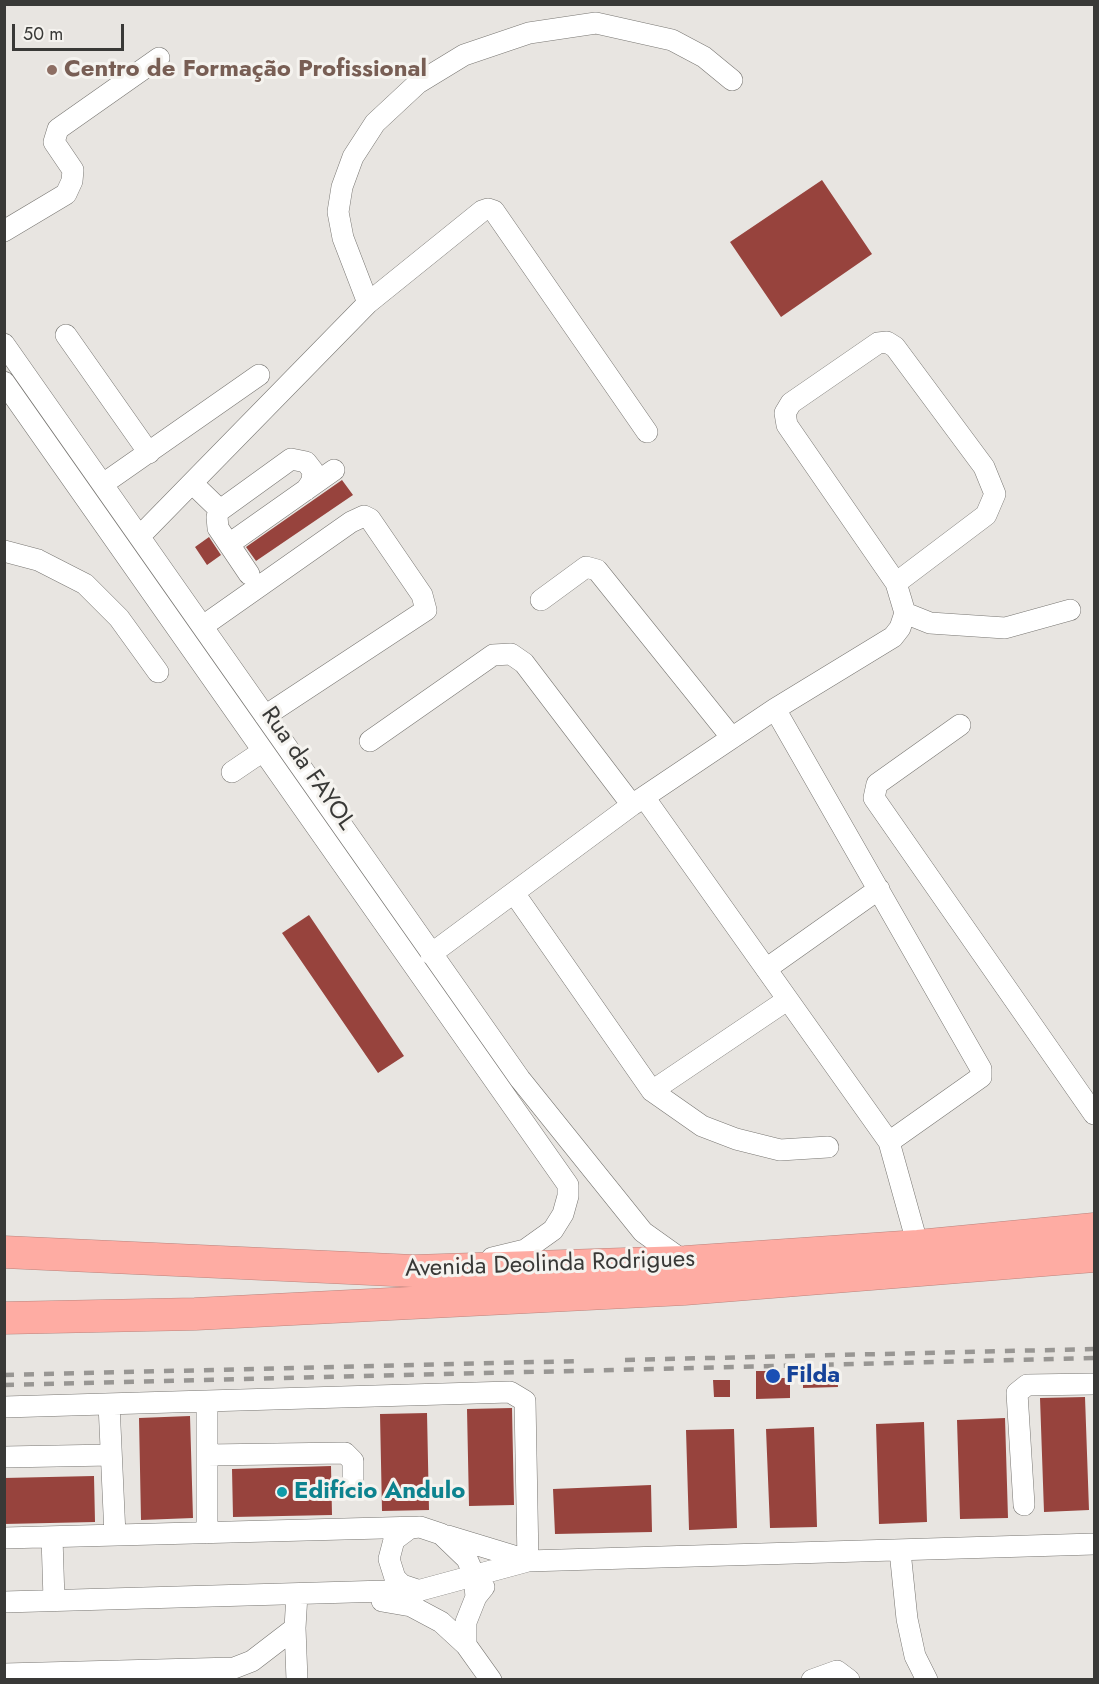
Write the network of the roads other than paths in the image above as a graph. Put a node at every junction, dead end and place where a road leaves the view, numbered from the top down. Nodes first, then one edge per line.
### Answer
1 (159, 58) dead end
2 (732, 80) dead end
3 (4, 231) edge
4 (368, 303) junction
5 (66, 335) dead end
6 (4, 344) edge
7 (260, 375) dead end
8 (4, 382) edge
9 (647, 432) dead end
10 (148, 453) junction
11 (334, 470) dead end
12 (192, 483) junction
13 (103, 484) junction
14 (306, 490) junction
15 (220, 510) junction
16 (140, 536) junction
17 (229, 544) junction
18 (4, 551) edge
19 (249, 574) dead end
20 (896, 583) junction
21 (541, 600) dead end
22 (1070, 610) dead end
23 (905, 613) junction
24 (203, 626) junction
25 (158, 672) dead end
26 (775, 710) junction
27 (265, 717) junction
28 (960, 725) dead end
29 (732, 738) junction
30 (370, 741) dead end
31 (263, 751) junction
32 (232, 772) dead end
33 (638, 801) junction
34 (879, 890) junction
35 (514, 893) junction
36 (431, 954) junction
37 (766, 969) junction
38 (788, 1000) junction
39 (652, 1090) junction
40 (1095, 1113) edge
41 (889, 1142) junction
42 (828, 1147) dead end
43 (1095, 1229) edge
44 (918, 1246) junction
45 (4, 1252) edge
46 (1095, 1256) edge
47 (685, 1262) junction
48 (414, 1271) junction
49 (4, 1318) edge
50 (1095, 1384) edge
51 (207, 1401) junction
52 (109, 1404) junction
53 (4, 1407) edge
54 (111, 1455) junction
55 (207, 1455) junction
56 (4, 1457) edge
57 (353, 1489) dead end
58 (1024, 1505) dead end
59 (420, 1527) junction
60 (207, 1533) junction
61 (441, 1534) junction
62 (115, 1535) junction
63 (52, 1537) junction
64 (4, 1538) edge
65 (1095, 1544) edge
66 (900, 1551) junction
67 (528, 1561) junction
68 (474, 1575) junction
69 (426, 1589) junction
70 (337, 1593) junction
71 (297, 1594) junction
72 (476, 1597) junction
73 (54, 1600) junction
74 (4, 1602) edge
75 (295, 1628) junction
76 (466, 1645) junction
77 (4, 1674) edge
78 (297, 1680) edge
79 (491, 1680) edge
80 (812, 1680) edge
81 (849, 1680) edge
82 (927, 1680) edge

1 - 3 street
2 - 4 street
4 - 9 street
4 - 12 street
5 - 10 street
6 - 13 street, Rua da FAYOL
7 - 10 street
8 - 31 street, Rua da FAYOL
10 - 13 street
11 - 14 street
12 - 15 street
12 - 16 street
13 - 16 street, Rua da FAYOL
14 - 15 street
14 - 17 street
15 - 17 street
16 - 24 street, Rua da FAYOL
17 - 19 street
18 - 25 street
20 - 20 street
20 - 23 street
21 - 29 street
22 - 23 street
23 - 26 street
24 - 27 street, Rua da FAYOL
24 - 27 street
26 - 29 street
26 - 34 street
27 - 36 street, Rua da FAYOL
28 - 40 street
29 - 33 street
30 - 33 street
31 - 32 street
31 - 48 street, Rua da FAYOL
33 - 35 street
33 - 37 street
34 - 37 street
34 - 41 street
35 - 36 street
35 - 39 street
36 - 47 street, Rua da FAYOL
37 - 38 street
38 - 39 street
38 - 41 street
39 - 42 street
41 - 44 street
43 - 44 highway, Avenida Deolinda Rodrigues
44 - 47 highway, Avenida Deolinda Rodrigues
45 - 48 highway, Avenida Deolinda Rodrigues
46 - 49 highway, Avenida Deolinda Rodrigues
47 - 48 highway, Avenida Deolinda Rodrigues
50 - 58 street
51 - 52 street
51 - 55 street
51 - 67 street
52 - 53 street
52 - 54 street
54 - 56 street
54 - 62 street
55 - 57 street
55 - 60 street
59 - 60 street
59 - 61 street
59 - 69 street
60 - 62 street
61 - 67 street
61 - 68 street
61 - 69 street
62 - 63 street
63 - 64 street
63 - 73 street
65 - 66 street
66 - 67 street
66 - 82 street
67 - 68 street
67 - 72 street
68 - 69 street
68 - 72 street
69 - 70 street
70 - 71 street
70 - 76 street
71 - 73 street
71 - 75 street
72 - 76 street
73 - 74 street
75 - 77 street
75 - 78 street
76 - 79 street
80 - 81 street

